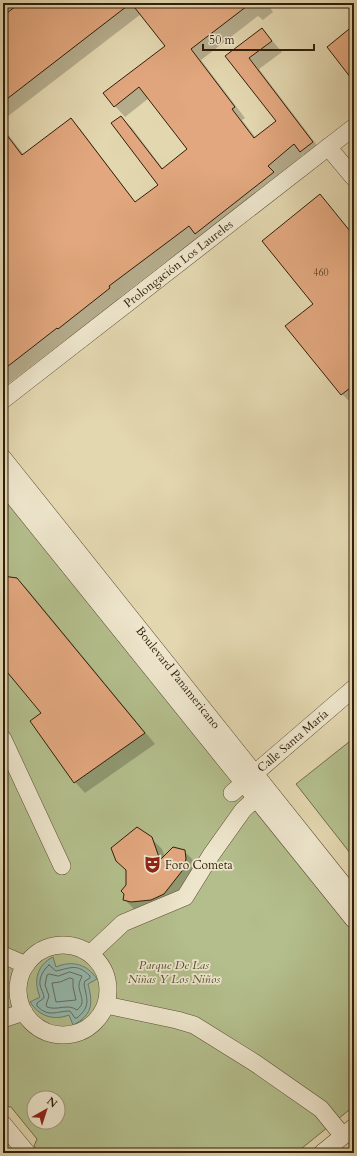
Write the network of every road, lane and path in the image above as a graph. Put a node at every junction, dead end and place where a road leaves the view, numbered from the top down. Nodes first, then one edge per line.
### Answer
1 (354, 127) edge
2 (328, 147) junction
3 (354, 178) edge
4 (3, 400) edge
5 (3, 458) edge
6 (3, 484) edge
7 (354, 688) edge
8 (3, 739) edge
9 (243, 783) junction
10 (256, 798) junction
11 (62, 866) dead end
12 (354, 898) edge
13 (354, 920) edge
14 (90, 954) junction
15 (3, 955) edge
16 (26, 965) junction
17 (106, 1005) junction
18 (24, 1012) junction
19 (3, 1019) edge
20 (3, 1124) edge
21 (349, 1131) edge
22 (26, 1153) edge
23 (322, 1153) edge

1 - 2 street, Prolongación Los Laureles
2 - 3 street
2 - 4 street, Prolongación Los Laureles
5 - 9 street, Boulevard Panamericano
6 - 9 street, Boulevard Panamericano
7 - 9 street, Calle Santa María
8 - 11 street
9 - 10 street, Boulevard Panamericano
9 - 12 street, Boulevard Panamericano
10 - 13 street, Boulevard Panamericano
10 - 14 street
14 - 16 street
14 - 17 street
15 - 16 street
16 - 18 street
17 - 18 street
17 - 21 street
18 - 19 street
20 - 22 street
21 - 23 street

